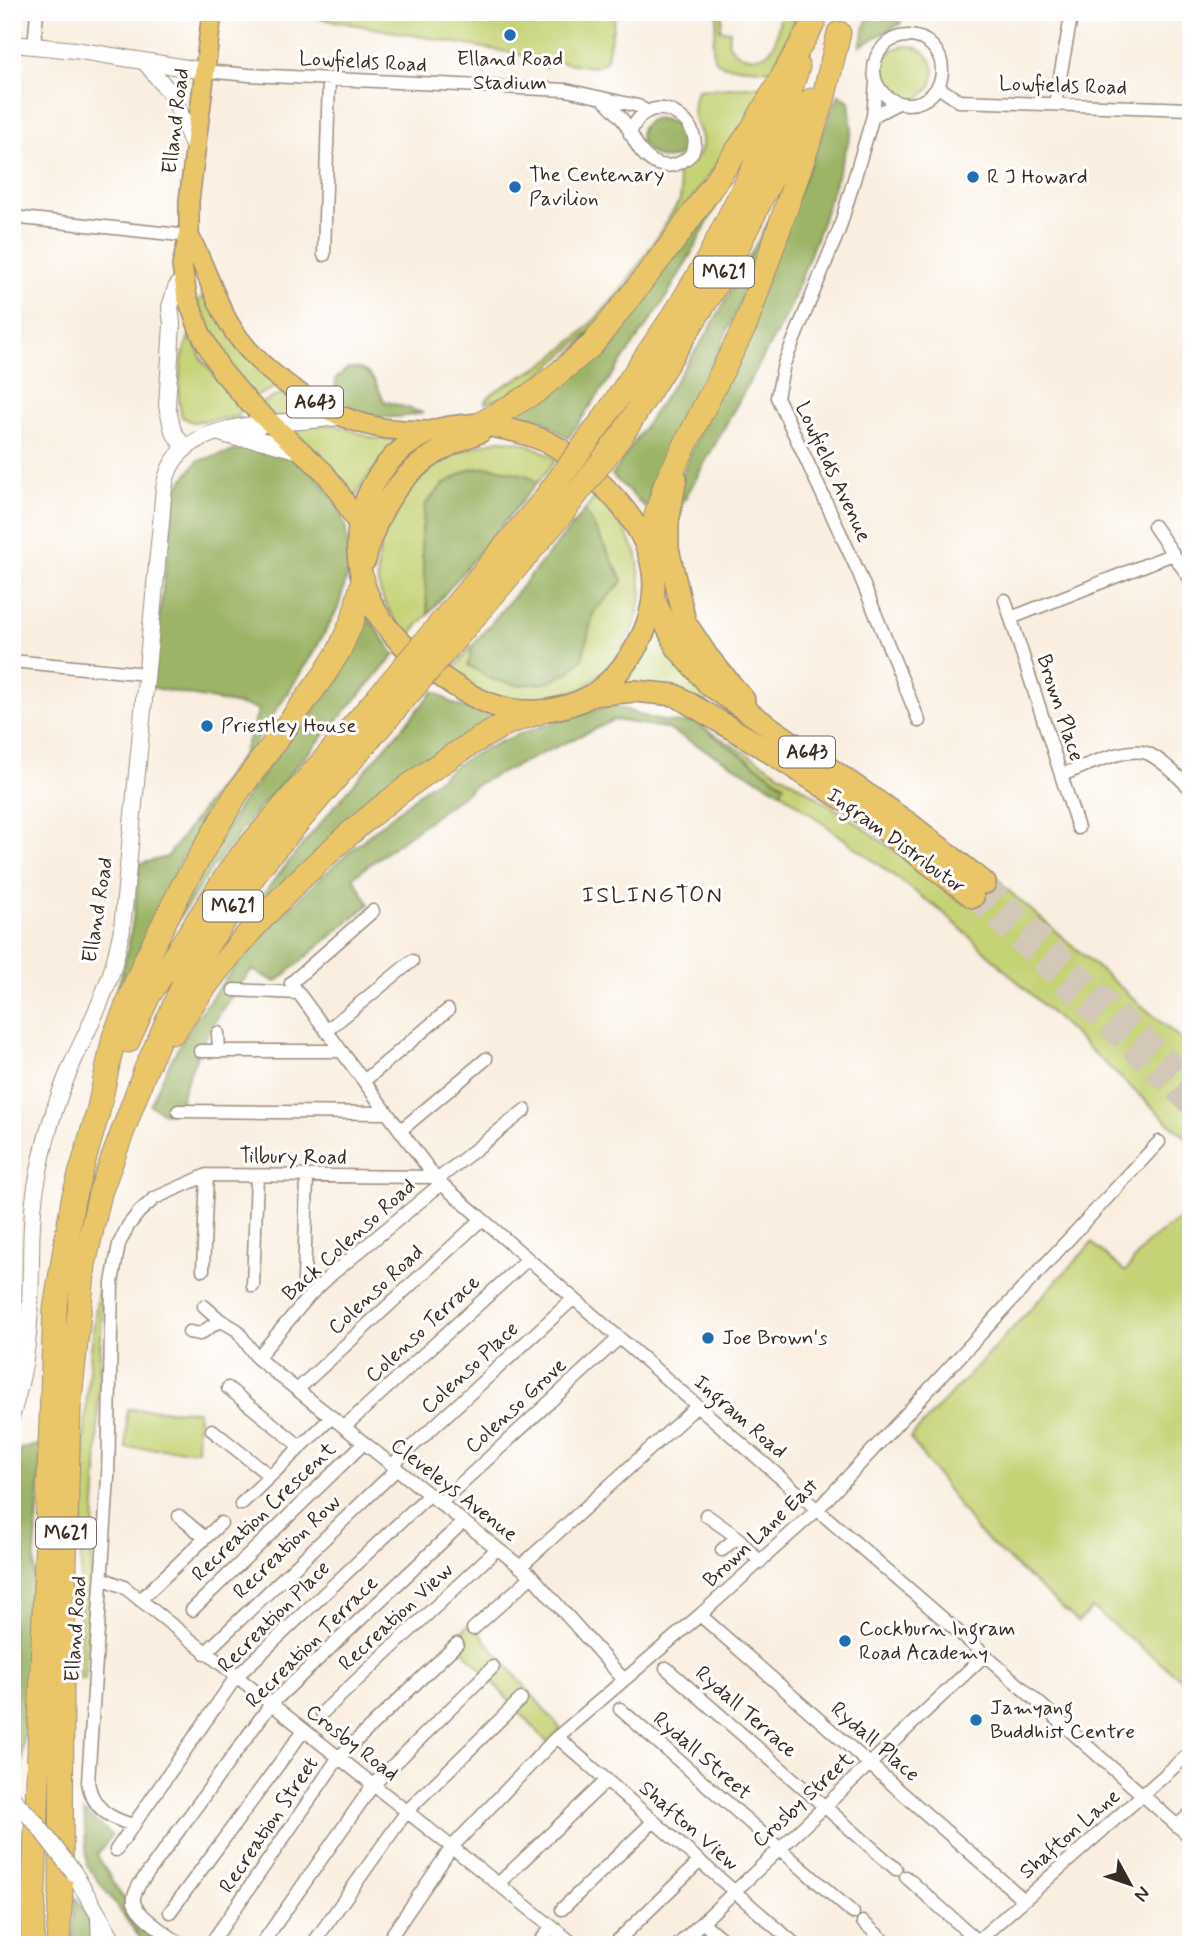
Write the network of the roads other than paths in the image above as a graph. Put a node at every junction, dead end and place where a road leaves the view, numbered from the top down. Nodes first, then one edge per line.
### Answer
1 (37, 12) edge
2 (212, 12) edge
3 (1072, 12) edge
4 (816, 17) edge
5 (842, 22) edge
6 (12, 44) edge
7 (34, 46) junction
8 (145, 62) junction
9 (205, 71) junction
10 (329, 79) junction
11 (876, 83) junction
12 (937, 87) junction
13 (778, 98) junction
14 (603, 99) junction
15 (816, 103) junction
16 (898, 103) junction
17 (1055, 104) junction
18 (1191, 109) edge
19 (647, 112) junction
20 (873, 116) junction
21 (630, 134) junction
22 (194, 148) junction
23 (12, 217) edge
24 (189, 236) junction
25 (324, 255) dead end
26 (183, 278) junction
27 (343, 416) junction
28 (269, 423) junction
29 (487, 425) junction
30 (430, 431) junction
31 (219, 433) junction
32 (185, 449) junction
33 (300, 451) junction
34 (681, 456) junction
35 (358, 524) junction
36 (1154, 526) dead end
37 (647, 545) junction
38 (1173, 554) junction
39 (363, 580) junction
40 (1191, 580) edge
41 (654, 598) junction
42 (1005, 600) dead end
43 (1011, 618) junction
44 (448, 631) junction
45 (12, 661) edge
46 (146, 674) junction
47 (593, 695) junction
48 (382, 709) junction
49 (540, 712) junction
50 (919, 721) dead end
51 (782, 734) junction
52 (1061, 775) junction
53 (1191, 789) edge
54 (1078, 828) dead end
55 (373, 911) dead end
56 (412, 961) dead end
57 (254, 977) dead end
58 (234, 990) dead end
59 (254, 991) junction
60 (298, 993) junction
61 (448, 1010) dead end
62 (326, 1031) junction
63 (218, 1033) dead end
64 (200, 1051) dead end
65 (219, 1051) junction
66 (341, 1051) junction
67 (486, 1059) dead end
68 (364, 1081) junction
69 (187, 1098) dead end
70 (525, 1110) dead end
71 (98, 1112) junction
72 (387, 1113) junction
73 (122, 1127) junction
74 (401, 1130) junction
75 (1159, 1142) dead end
76 (207, 1175) junction
77 (257, 1176) junction
78 (307, 1177) junction
79 (438, 1180) junction
80 (155, 1198) joint
81 (482, 1219) junction
82 (528, 1259) junction
83 (204, 1270) dead end
84 (304, 1281) dead end
85 (253, 1286) dead end
86 (573, 1299) junction
87 (204, 1306) dead end
88 (220, 1320) junction
89 (189, 1332) dead end
90 (619, 1338) junction
91 (257, 1358) junction
92 (18, 1374) edge
93 (228, 1388) dead end
94 (297, 1390) junction
95 (697, 1406) junction
96 (12, 1414) edge
97 (332, 1417) junction
98 (344, 1427) junction
99 (212, 1430) dead end
100 (364, 1443) junction
101 (301, 1447) junction
102 (394, 1467) junction
103 (270, 1476) junction
104 (429, 1494) junction
105 (440, 1503) junction
106 (241, 1504) dead end
107 (817, 1510) junction
108 (706, 1515) dead end
109 (178, 1516) dead end
110 (463, 1522) junction
111 (221, 1523) dead end
112 (737, 1537) junction
113 (205, 1538) junction
114 (497, 1549) junction
115 (722, 1550) dead end
116 (760, 1562) junction
117 (520, 1567) junction
118 (531, 1576) junction
119 (102, 1578) junction
120 (141, 1600) junction
121 (192, 1610) dead end
122 (700, 1615) junction
123 (473, 1629) dead end
124 (457, 1644) dead end
125 (205, 1653) junction
126 (985, 1655) junction
127 (493, 1667) dead end
128 (666, 1668) dead end
129 (236, 1677) junction
130 (624, 1680) junction
131 (520, 1699) dead end
132 (271, 1704) junction
133 (620, 1709) dead end
134 (322, 1713) dead end
135 (304, 1730) junction
136 (557, 1737) junction
137 (1191, 1752) edge
138 (339, 1757) junction
139 (870, 1763) junction
140 (607, 1780) junction
141 (373, 1785) junction
142 (1142, 1796) junction
143 (12, 1797) edge
144 (824, 1806) junction
145 (407, 1811) junction
146 (1191, 1813) edge
147 (654, 1822) junction
148 (134, 1825) junction
149 (1177, 1826) junction
150 (1191, 1838) edge
151 (452, 1847) junction
152 (779, 1849) junction
153 (116, 1850) dead end
154 (700, 1861) junction
155 (498, 1884) junction
156 (734, 1891) junction
157 (1024, 1900) junction
158 (562, 1909) dead end
159 (170, 1912) dead end
160 (99, 1918) junction
161 (702, 1922) junction
162 (552, 1927) junction
163 (976, 1943) edge
164 (32, 1945) edge
165 (58, 1945) edge
166 (100, 1945) edge
167 (116, 1945) edge
168 (182, 1945) edge
169 (210, 1945) edge
170 (261, 1945) edge
171 (312, 1945) edge
172 (385, 1945) edge
173 (537, 1945) edge
174 (575, 1945) edge
175 (613, 1945) edge
176 (678, 1945) edge
177 (729, 1945) edge
178 (796, 1945) edge
179 (889, 1945) edge

1 - 7 street
2 - 9 main road, Elland Road / A643
3 - 17 street
4 - 13 highway, M621
5 - 15 highway
6 - 7 street
7 - 8 street
8 - 9 street
8 - 22 street
9 - 10 street, Lowfields Road
9 - 22 main road, Elland Road / A643
10 - 14 street, Lowfields Road
10 - 25 street
11 - 12 street
11 - 16 street
11 - 20 street, Lowfields Avenue
12 - 16 street
12 - 17 street, Lowfields Road
13 - 29 highway
13 - 44 highway, M621, bridge
14 - 19 street, Lowfields Road
14 - 21 street, Lowfields Road
15 - 34 highway
15 - 44 highway, M621, bridge
16 - 20 street
17 - 18 street, Lowfields Road
19 - 21 street
19 - 21 street, Lowfields Road
20 - 50 street, Lowfields Avenue
22 - 24 main road, Elland Road / A643
23 - 24 street
24 - 26 main road, Elland Road / A643
24 - 27 main road, Elland Road / A643
26 - 28 main road, Elland Road / A643
26 - 32 street, Elland Road
27 - 28 street, Elland Road
27 - 30 main road, Elland Road / A643
28 - 31 street, Elland Road
28 - 33 main road, Elland Road / A643
29 - 30 highway
29 - 37 highway
29 - 39 highway
30 - 35 highway
31 - 32 street, Elland Road
31 - 33 street, Elland Road
32 - 46 street, Elland Road
33 - 35 main road, Elland Road / A643
34 - 37 highway
34 - 51 highway
35 - 39 highway
36 - 38 street
37 - 41 highway
38 - 40 street
38 - 43 street
39 - 49 highway
39 - 71 highway
41 - 47 highway
41 - 51 highway, Ingram Distributor / A643
42 - 43 street, Brown Place
43 - 52 street, Brown Place
44 - 48 highway, M621, bridge
45 - 46 street
46 - 92 street, Elland Road
47 - 49 highway
47 - 51 highway, Ingram Distributor / A643
48 - 71 highway, M621
48 - 73 highway, M621
49 - 73 highway
52 - 53 street
52 - 54 street, Brown Place
55 - 60 street
56 - 62 street
57 - 59 street
58 - 59 street
59 - 60 street
60 - 62 street, Ingram Road
61 - 68 street
62 - 66 street, Ingram Road
63 - 65 street
64 - 65 street
65 - 66 street
66 - 68 street, Ingram Road
67 - 74 street
68 - 72 street, Ingram Road
69 - 72 street
70 - 79 street, Back Colenso Road
71 - 164 highway, M621
72 - 74 street, Ingram Road
73 - 165 highway, M621
74 - 79 street, Ingram Road
75 - 107 street, Brown Lane East
76 - 77 street, Tilbury Road
76 - 80 street, Tilbury Road
76 - 83 street
77 - 78 street, Tilbury Road
77 - 85 street
78 - 79 street, Tilbury Road
78 - 84 street
79 - 81 street, Ingram Road
79 - 91 street, Back Colenso Road
80 - 119 street, Elland Road
81 - 82 street, Ingram Road
81 - 94 street, Colenso Road
82 - 86 street, Ingram Road
82 - 98 street, Colenso Terrace
86 - 90 street, Ingram Road
86 - 102 street, Colenso Place
87 - 88 street, Cleveleys Avenue
88 - 89 street
88 - 91 street, Cleveleys Avenue
90 - 95 street, Ingram Road
90 - 105 street, Colenso Grove
91 - 94 street, Cleveleys Avenue
92 - 96 street, Elland Road
93 - 101 street
94 - 97 street, Cleveleys Avenue
95 - 107 street, Ingram Road
95 - 117 street
97 - 98 street, Cleveleys Avenue
97 - 101 street
98 - 100 street, Cleveleys Avenue
99 - 103 street
100 - 102 street, Cleveleys Avenue
100 - 121 street, Recreation Crescent
101 - 103 street
102 - 104 street, Cleveleys Avenue
102 - 125 street, Recreation Row
103 - 106 street
104 - 105 street, Cleveleys Avenue
104 - 129 street, Recreation Place
105 - 110 street, Cleveleys Avenue
107 - 116 street, Brown Lane East
107 - 126 street, Ingram Road
108 - 112 street
109 - 113 street
110 - 114 street, Cleveleys Avenue
110 - 132 street, Recreation Terrace
111 - 113 street
112 - 115 street
112 - 116 street
113 - 120 street
114 - 117 street, Cleveleys Avenue
114 - 134 street, Recreation View
116 - 122 street, Brown Lane East
117 - 118 street, Cleveleys Avenue
118 - 123 street
118 - 130 street, Cleveleys Avenue
119 - 120 street, Crosby Road
119 - 148 street, Elland Road
120 - 125 street, Crosby Road
122 - 130 street, Brown Lane East
122 - 139 street, Rydall Place
124 - 138 street, Recreation Street
125 - 129 street, Crosby Road
126 - 139 street, Crosby Street
126 - 142 street, Ingram Road
127 - 141 street
128 - 144 street, Rydall Terrace
129 - 132 street, Crosby Road
129 - 148 street, Recreation Place
130 - 136 street, Brown Lane East
131 - 145 street
132 - 135 street, Crosby Road
132 - 168 street, Recreation Terrace
133 - 152 street, Rydall Street
135 - 138 street, Crosby Road
135 - 159 street
136 - 140 street, Shafton View
136 - 151 street, Brown Lane East
137 - 142 street, Shafton Lane
138 - 141 street, Crosby Road
138 - 169 street, Recreation Street
139 - 144 street, Crosby Street
139 - 157 street, Rydall Place
140 - 147 street, Shafton View
140 - 155 street
141 - 145 street, Crosby Road
141 - 170 street
142 - 149 street, Ingram Road
142 - 157 street, Shafton Lane
143 - 160 street, bridge
144 - 152 street, Crosby Street
144 - 163 street, Rydall Terrace
145 - 151 street, Crosby Road
145 - 171 street
146 - 149 street
147 - 154 street, Shafton View
147 - 158 street
148 - 153 street, Recreation Place
149 - 150 street, Ingram Road
151 - 155 street, Crosby Road
151 - 172 street, Brown Lane East
152 - 156 street, Crosby Street
152 - 179 street, Rydall Street
154 - 156 street, Shafton View
154 - 175 street
155 - 162 street, Crosby Road
156 - 161 street, Crosby Street
156 - 178 street, Shafton View
157 - 163 street, Shafton Lane
160 - 166 street
160 - 167 street
161 - 176 street, Crosby Street
161 - 177 street
162 - 173 street
162 - 174 street, Crosby Road

